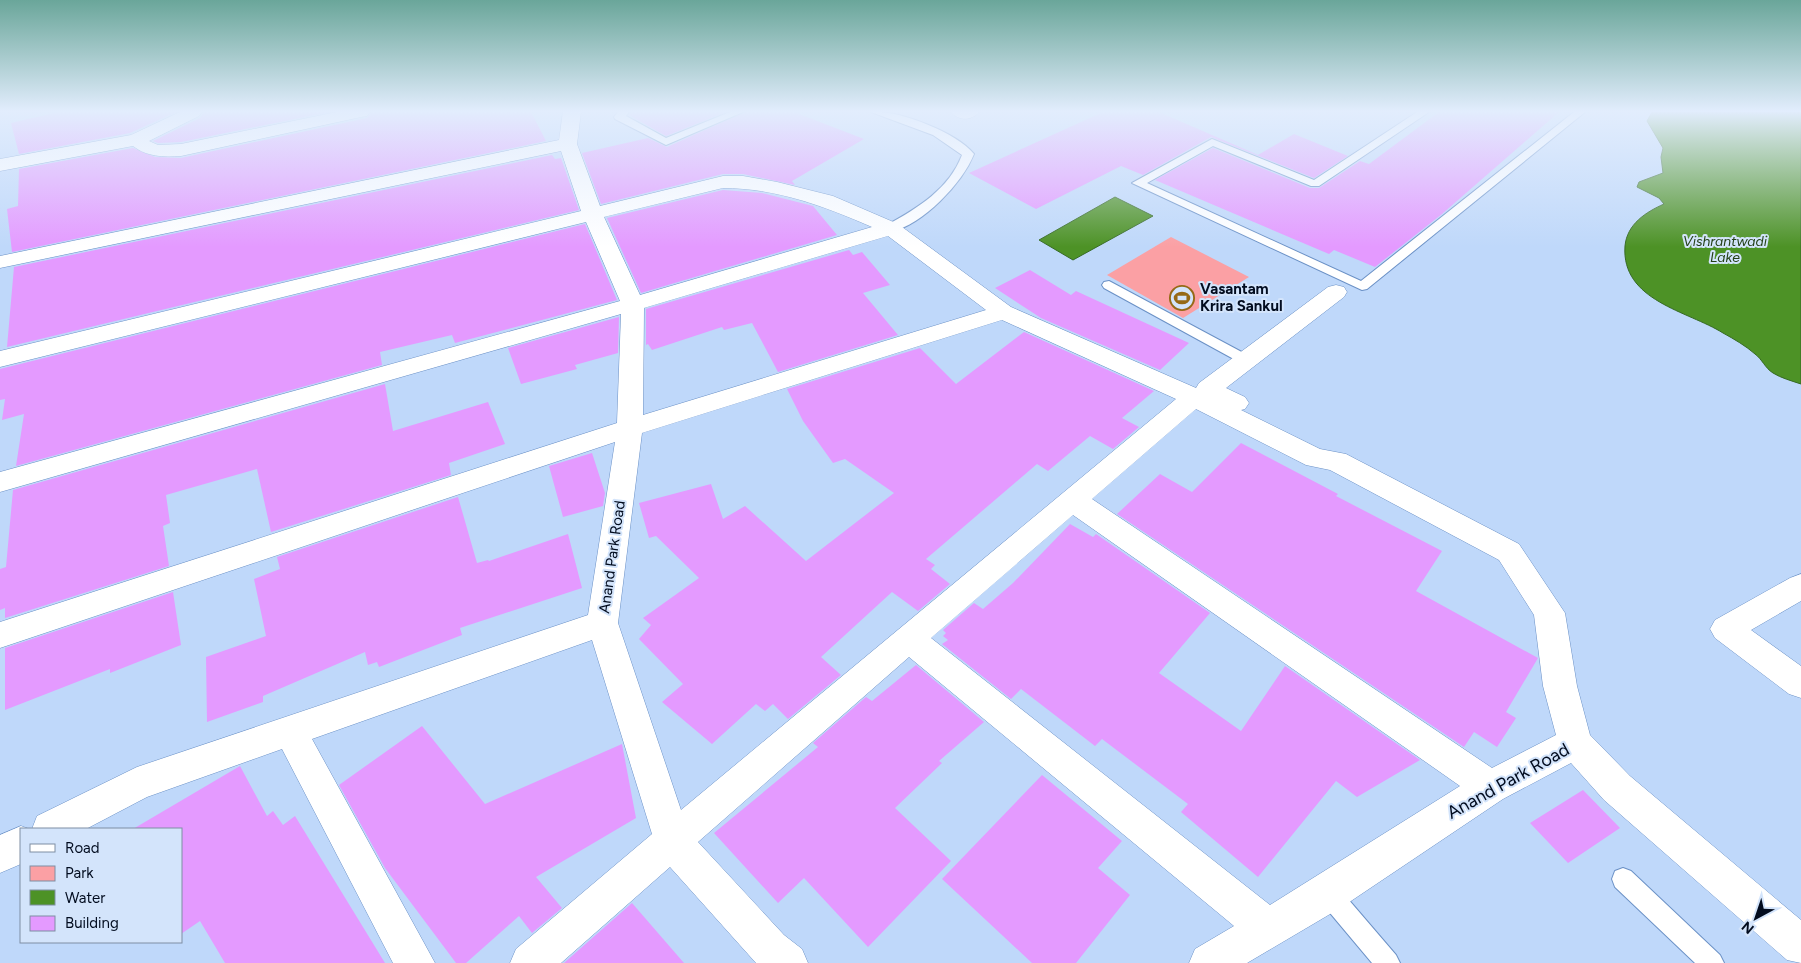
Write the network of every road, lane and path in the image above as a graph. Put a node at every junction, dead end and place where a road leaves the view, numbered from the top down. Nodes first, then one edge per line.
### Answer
1 (44, 157) edge
2 (506, 157) edge
3 (573, 157) edge
4 (967, 157) edge
5 (1185, 157) edge
6 (1249, 157) edge
7 (1356, 157) edge
8 (1524, 157) edge
9 (0, 165) edge
10 (592, 213) junction
11 (891, 228) junction
12 (0, 262) edge
13 (1109, 285) dead end
14 (1344, 287) junction
15 (633, 304) junction
16 (1003, 312) junction
17 (0, 359) edge
18 (1246, 360) junction
19 (1194, 397) junction
20 (630, 428) junction
21 (1336, 461) junction
22 (0, 482) edge
23 (1072, 500) junction
24 (1801, 586) edge
25 (602, 623) junction
26 (0, 635) edge
27 (909, 638) junction
28 (1801, 684) edge
29 (290, 731) junction
30 (1575, 743) junction
31 (1490, 787) junction
32 (52, 828) edge
33 (673, 842) junction
34 (20, 845) edge
35 (0, 855) edge
36 (1623, 879) dead end
37 (1328, 893) junction
38 (1268, 928) junction
39 (1801, 946) edge
40 (415, 963) edge
41 (530, 963) edge
42 (788, 963) edge
43 (1209, 963) edge
44 (1388, 963) edge
45 (1712, 963) edge

1 - 9 street
2 - 12 street
3 - 10 street, Anand Park Road
4 - 11 lane
5 - 14 lane
6 - 7 lane
8 - 14 lane
10 - 11 street
10 - 15 street, Anand Park Road
10 - 17 street
11 - 15 street
11 - 16 street
13 - 18 lane
14 - 18 street
15 - 20 street, Anand Park Road
15 - 22 street
16 - 19 street
16 - 20 street
18 - 21 street
19 - 21 street
19 - 23 street
20 - 25 street, Anand Park Road
20 - 26 street
21 - 30 street
23 - 27 street
23 - 31 street
24 - 28 street
25 - 29 street
25 - 33 street, Anand Park Road
27 - 33 street
27 - 38 street
29 - 32 street
29 - 40 street
30 - 31 street, Anand Park Road
30 - 39 street, Anand Park Road
31 - 37 street, Anand Park Road
33 - 41 street
33 - 42 street, Anand Park Road
34 - 35 street
36 - 45 lane
37 - 38 street, Anand Park Road
37 - 44 lane
38 - 43 street, Anand Park Road

